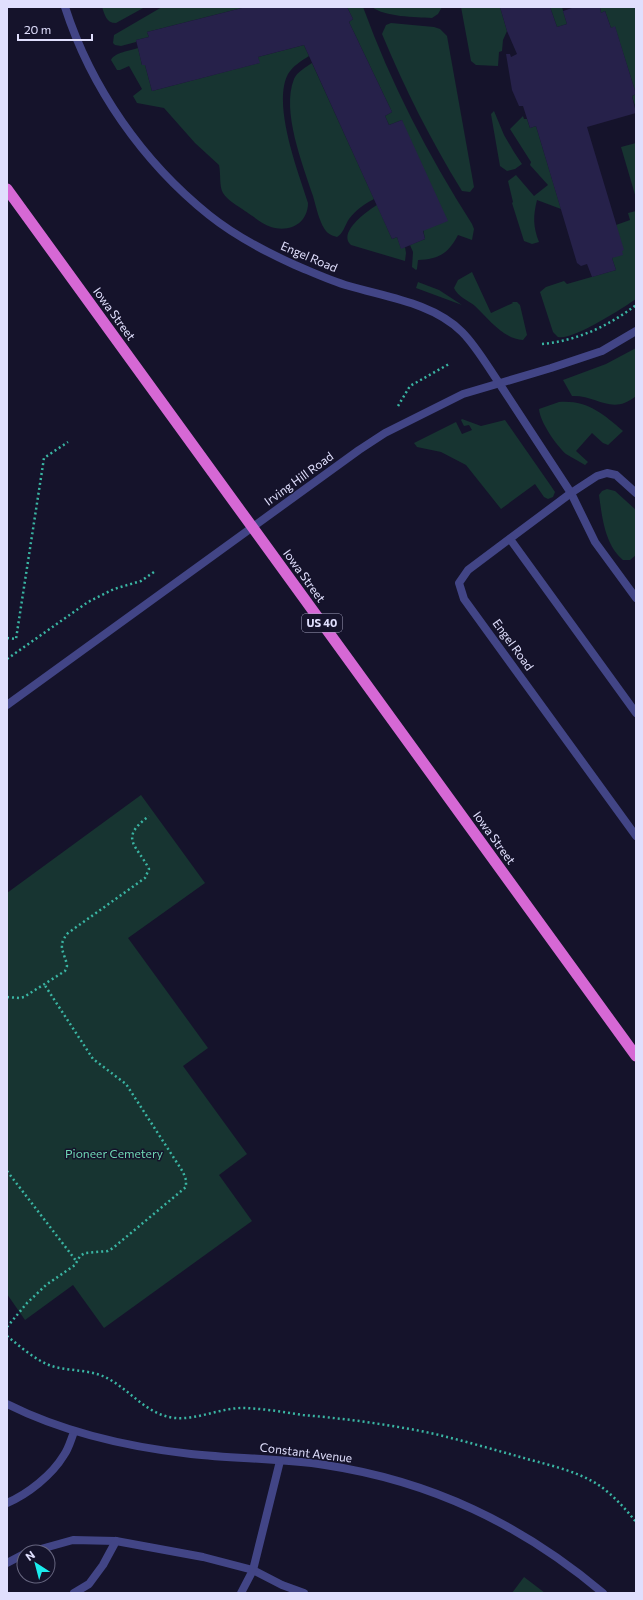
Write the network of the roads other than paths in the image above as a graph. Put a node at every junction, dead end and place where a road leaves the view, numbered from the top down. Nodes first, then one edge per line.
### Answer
1 (65, 7) edge
2 (7, 189) edge
3 (636, 331) edge
4 (499, 383) junction
5 (571, 493) junction
6 (636, 493) edge
7 (510, 539) junction
8 (636, 598) edge
9 (7, 705) edge
10 (636, 713) edge
11 (636, 836) edge
12 (636, 1056) edge
13 (7, 1404) edge
14 (74, 1432) junction
15 (280, 1461) junction
16 (7, 1502) edge
17 (116, 1541) junction
18 (56, 1545) edge
19 (16, 1558) edge
20 (7, 1563) edge
21 (253, 1570) junction
22 (74, 1593) edge
23 (241, 1593) edge
24 (304, 1593) edge
25 (603, 1593) edge

1 - 4 street, Engel Road
2 - 12 highway, Iowa Street / US 40
3 - 4 street, Irving Hill Road
4 - 5 street, Engel Road
4 - 9 street, Irving Hill Road
5 - 6 street, Engel Road
5 - 7 street, Engel Road
5 - 8 street
7 - 10 street
7 - 11 street, Engel Road
13 - 14 street, Constant Avenue
14 - 15 street, Constant Avenue
14 - 16 street
15 - 21 street
15 - 25 street, Constant Avenue
17 - 18 street
17 - 21 street
17 - 22 street
19 - 20 street
21 - 23 street
21 - 24 street

